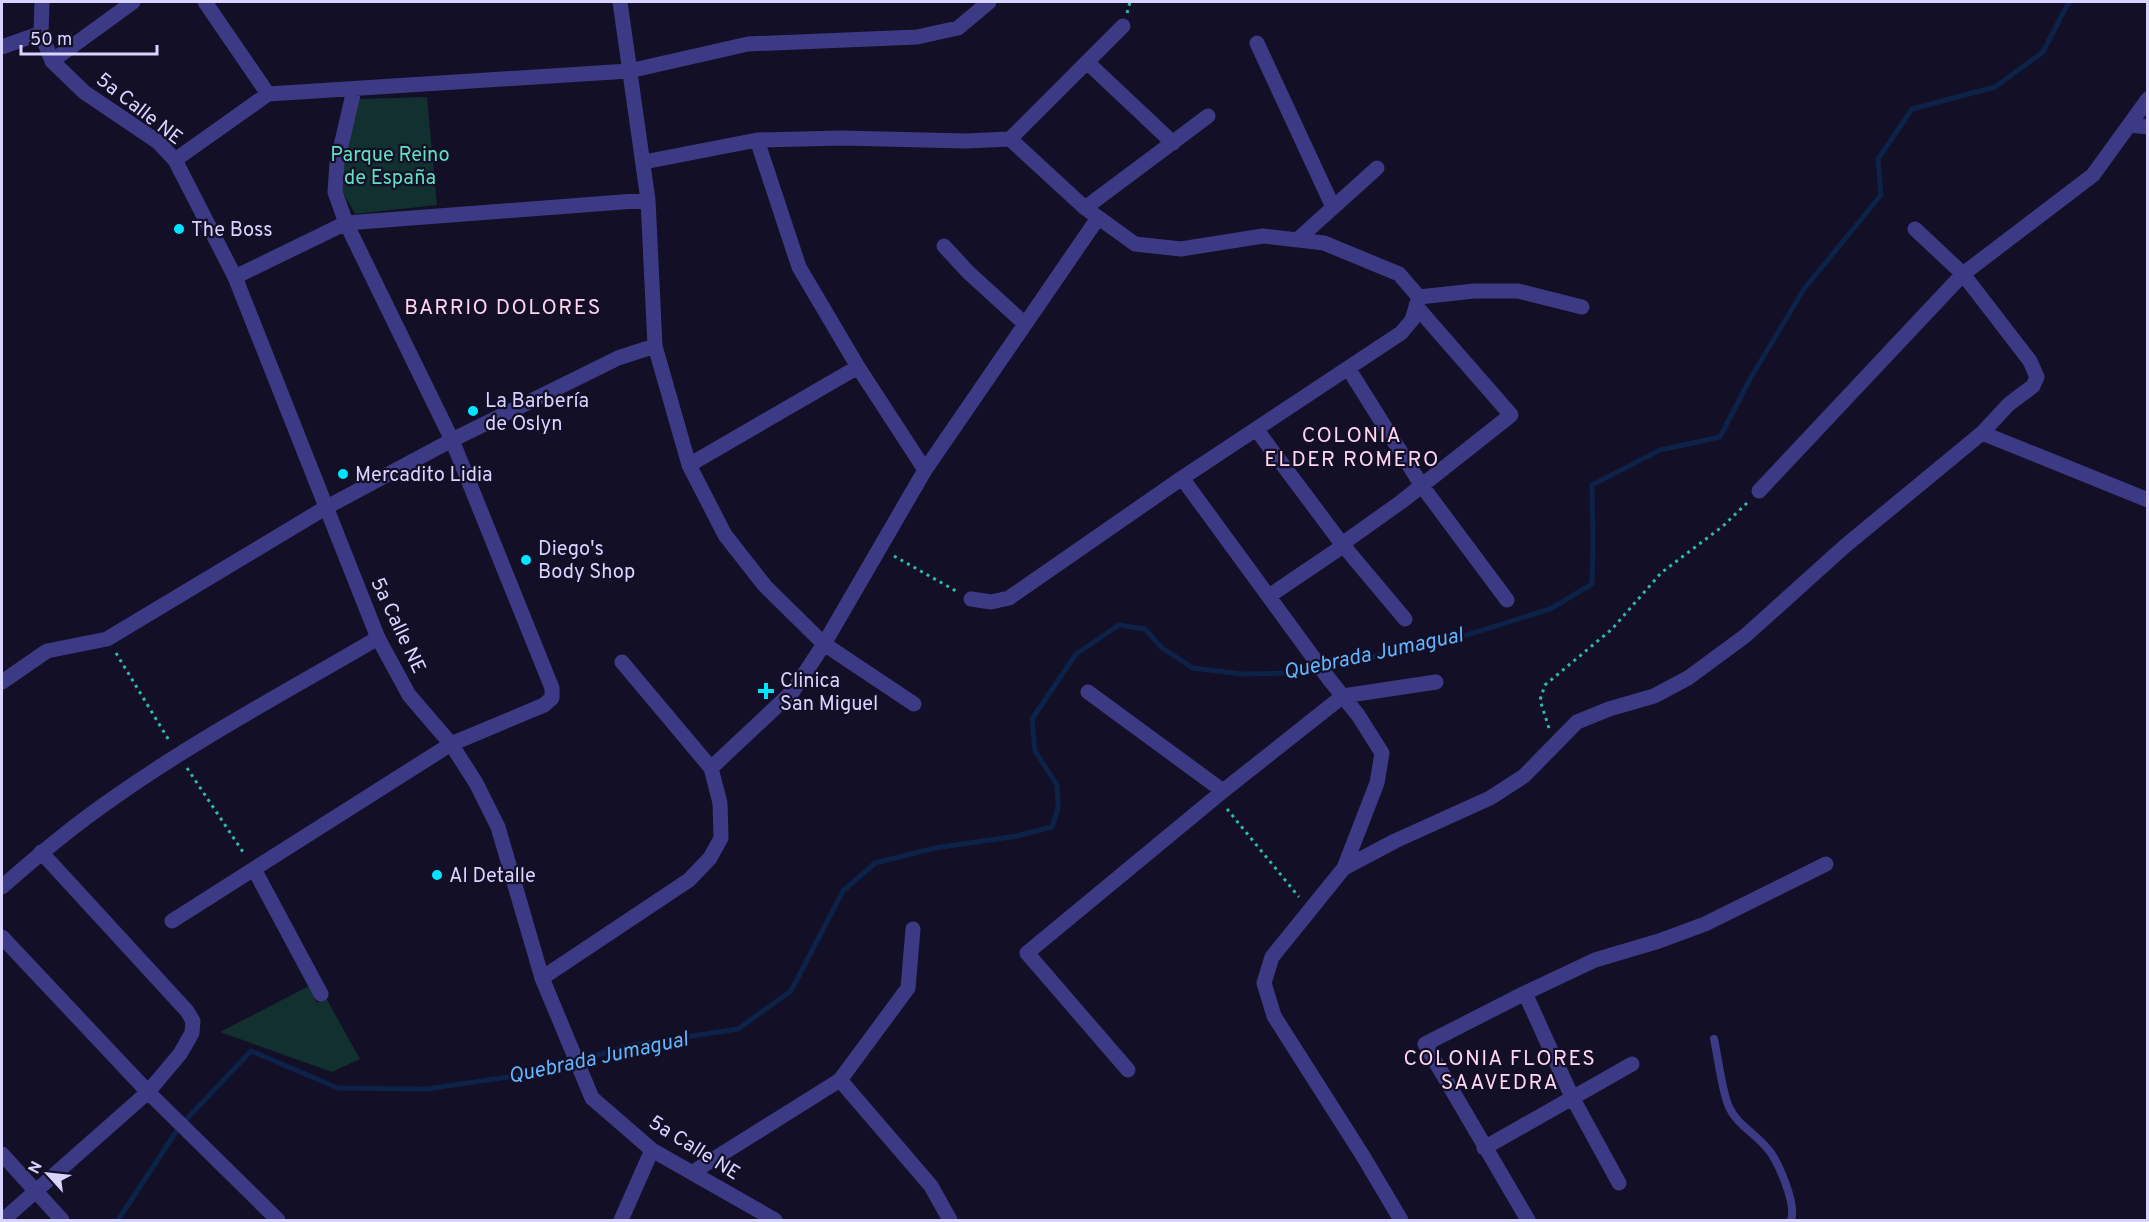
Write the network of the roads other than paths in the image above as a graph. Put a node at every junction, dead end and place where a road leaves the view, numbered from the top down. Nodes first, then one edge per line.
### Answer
1 (42, 2) edge
2 (133, 2) edge
3 (205, 2) edge
4 (620, 2) edge
5 (989, 2) edge
6 (1123, 26) dead end
7 (41, 33) junction
8 (1257, 43) dead end
9 (2, 47) edge
10 (52, 61) junction
11 (1087, 62) junction
12 (629, 71) junction
13 (354, 90) junction
14 (268, 94) junction
15 (2148, 99) edge
16 (1208, 116) dead end
17 (2129, 125) junction
18 (2148, 127) edge
19 (1010, 139) junction
20 (758, 140) junction
21 (1173, 143) junction
22 (176, 160) junction
23 (644, 162) junction
24 (1377, 168) dead end
25 (648, 200) junction
26 (1333, 207) junction
27 (1085, 208) junction
28 (1098, 218) junction
29 (346, 223) junction
30 (1915, 229) dead end
31 (1297, 240) junction
32 (944, 246) dead end
33 (1963, 274) junction
34 (235, 277) junction
35 (1418, 302) junction
36 (1582, 307) dead end
37 (1025, 324) junction
38 (655, 346) junction
39 (858, 367) junction
40 (1348, 368) junction
41 (1256, 429) junction
42 (1982, 433) junction
43 (452, 440) junction
44 (689, 465) junction
45 (925, 470) junction
46 (1182, 478) junction
47 (1422, 486) junction
48 (1759, 491) road end
49 (2148, 500) edge
50 (325, 508) junction
51 (1342, 544) junction
52 (1269, 597) junction
53 (971, 599) road end
54 (1507, 600) dead end
55 (1405, 618) dead end
56 (378, 638) junction
57 (824, 644) junction
58 (622, 662) dead end
59 (3, 677) edge
60 (1436, 682) dead end
61 (1088, 692) dead end
62 (1343, 696) junction
63 (914, 704) dead end
64 (451, 744) junction
65 (711, 768) junction
66 (1220, 794) junction
67 (41, 852) junction
68 (1826, 864) dead end
69 (1344, 868) junction
70 (254, 869) junction
71 (2, 887) edge
72 (172, 921) dead end
73 (913, 929) dead end
74 (2, 937) edge
75 (542, 978) junction
76 (1525, 993) junction
77 (321, 994) dead end
78 (1714, 1039) dead end
79 (1632, 1064) dead end
80 (1128, 1071) dead end
81 (840, 1080) junction
82 (148, 1092) junction
83 (1572, 1097) junction
84 (1484, 1148) junction
85 (652, 1150) junction
86 (2, 1154) edge
87 (693, 1172) junction
88 (1620, 1183) dead end
89 (35, 1190) junction
90 (268, 1217) edge
91 (626, 1218) edge
92 (3, 1221) edge
93 (62, 1221) edge
94 (775, 1221) edge
95 (950, 1221) edge
96 (1401, 1221) edge
97 (1528, 1221) edge
98 (1791, 1221) edge

1 - 7 street, 5a Calle NE
2 - 10 street
3 - 14 street
4 - 12 street
5 - 12 street
6 - 11 street
7 - 9 street
7 - 10 street, 5a Calle NE
8 - 26 street
10 - 22 street, 5a Calle NE
11 - 19 street
11 - 21 street
12 - 13 street
12 - 23 street
13 - 14 street
13 - 29 street
14 - 22 street
15 - 17 street
16 - 21 street
17 - 18 street
17 - 33 street
19 - 20 street
19 - 27 street
20 - 23 street
20 - 39 street
21 - 27 street
22 - 34 street, 5a Calle NE
23 - 25 street
24 - 26 street
25 - 29 street
25 - 38 street
26 - 31 street
27 - 28 street
28 - 31 street
28 - 37 street
29 - 34 street
29 - 43 street
30 - 33 street
31 - 35 street
32 - 37 street
33 - 42 street
33 - 48 street
34 - 50 street, 5a Calle NE
35 - 36 street
35 - 40 street
35 - 47 street
37 - 45 street
38 - 43 street
38 - 44 street
39 - 44 street
39 - 45 street
40 - 41 street
40 - 47 street
41 - 46 street
41 - 51 street
42 - 49 street
42 - 69 street
43 - 50 street
43 - 64 street
44 - 57 street
45 - 57 street
46 - 52 street
46 - 53 street
47 - 51 street
47 - 54 street
50 - 56 street, 5a Calle NE
50 - 59 street
51 - 52 street
51 - 55 street
52 - 62 street
56 - 64 street, 5a Calle NE
56 - 67 street
57 - 63 street
57 - 65 street
58 - 65 street
60 - 62 street
61 - 66 street
62 - 66 street
62 - 69 street
64 - 70 street
64 - 75 street, 5a Calle NE
65 - 75 street
66 - 80 street
67 - 71 street
67 - 82 street
68 - 76 street
69 - 96 street
70 - 72 street
70 - 77 street
73 - 81 street
74 - 82 street
75 - 85 street, 5a Calle NE
76 - 83 street
76 - 84 street
78 - 98 lane
79 - 83 street
81 - 87 street
81 - 95 street
82 - 89 street
82 - 90 street
83 - 84 street
83 - 88 street
84 - 97 street
85 - 87 street, 5a Calle NE
85 - 91 street
86 - 89 street
87 - 94 street, 5a Calle NE
89 - 92 street
89 - 93 street

